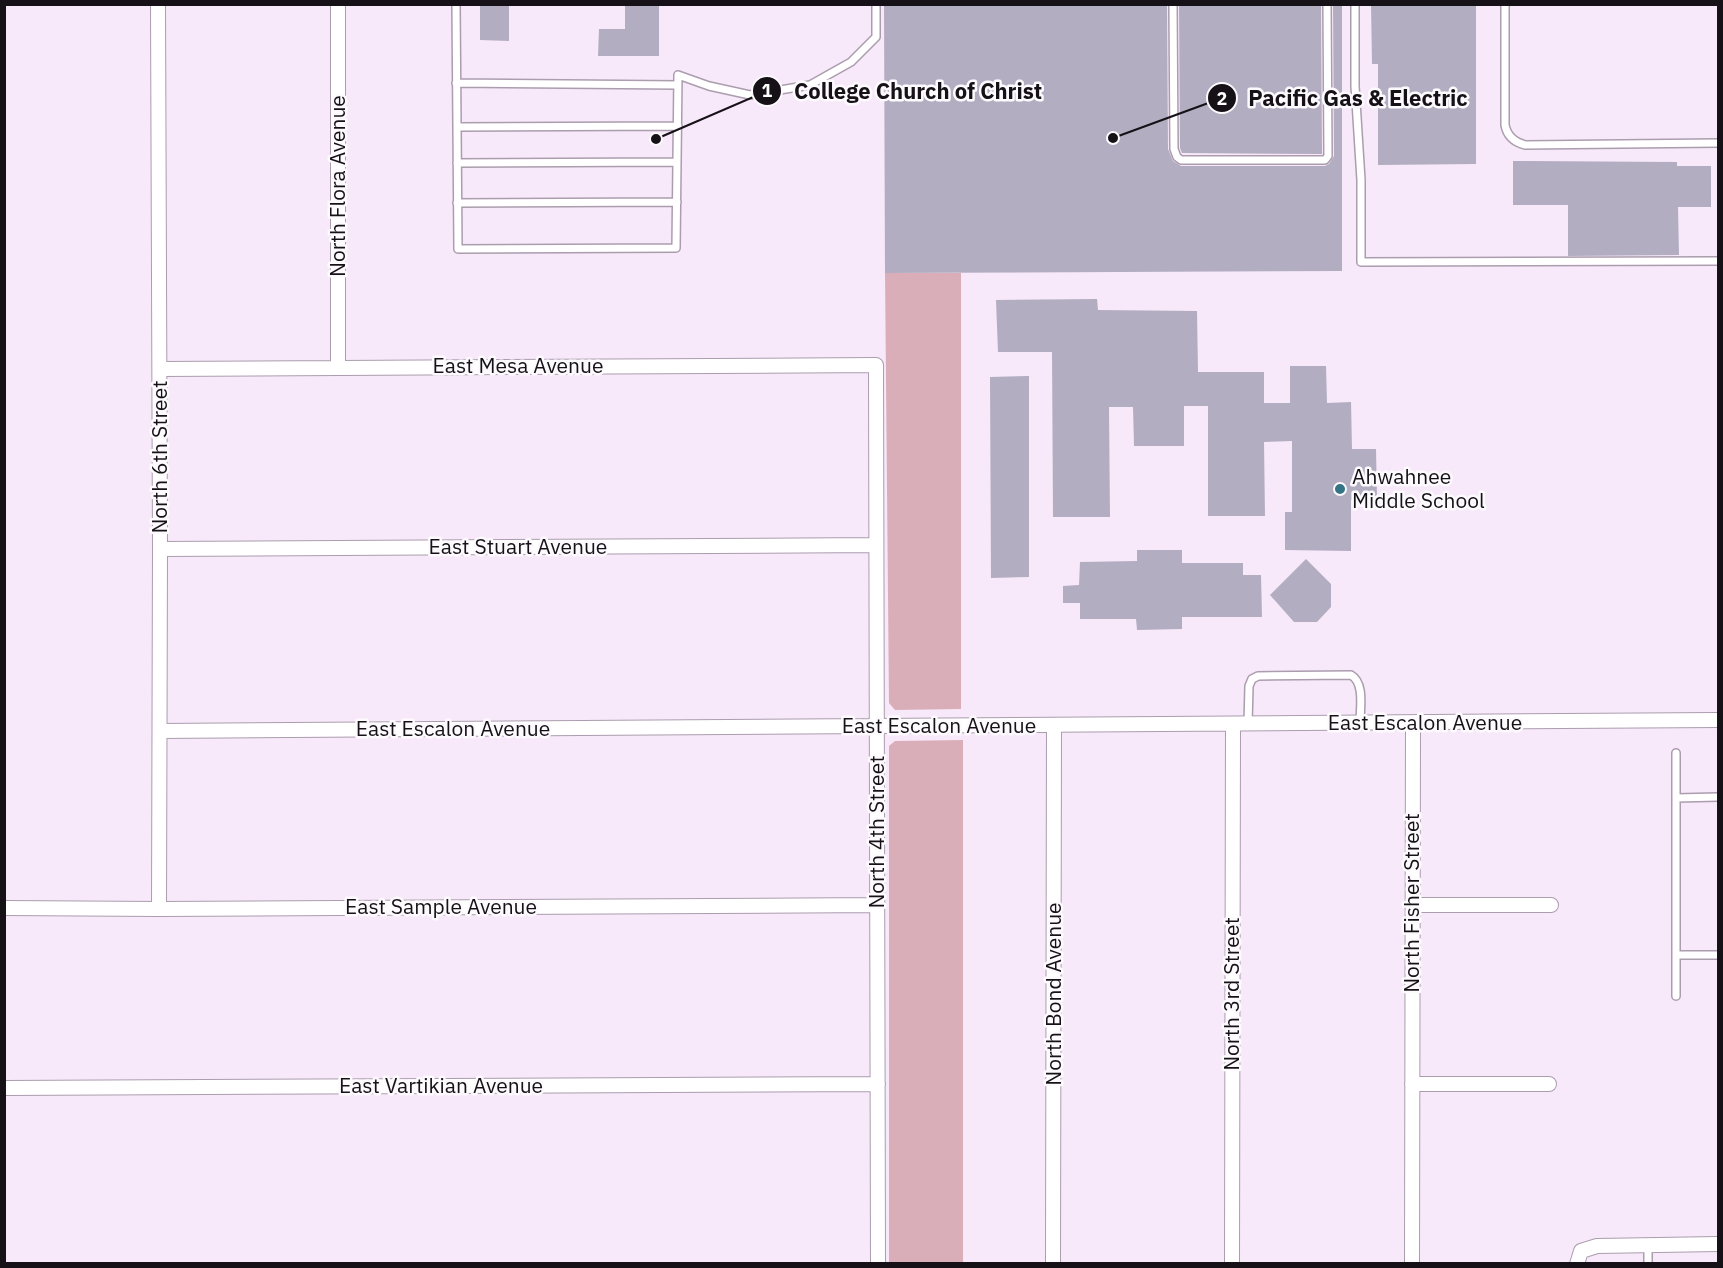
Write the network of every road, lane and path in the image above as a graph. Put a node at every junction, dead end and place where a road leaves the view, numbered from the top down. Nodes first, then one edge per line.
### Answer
1 (158, 4) edge
2 (338, 4) edge
3 (456, 4) edge
4 (876, 4) edge
5 (1173, 4) edge
6 (1327, 4) edge
7 (1355, 4) edge
8 (1505, 4) edge
9 (456, 83) junction
10 (678, 85) junction
11 (678, 126) junction
12 (457, 128) junction
13 (1719, 143) edge
14 (677, 162) junction
15 (457, 163) junction
16 (677, 202) junction
17 (457, 203) junction
18 (1719, 261) edge
19 (876, 365) joint
20 (338, 367) junction
21 (160, 369) junction
22 (876, 545) junction
23 (160, 549) junction
24 (1719, 720) edge
25 (1360, 723) junction
26 (1413, 723) junction
27 (1233, 724) junction
28 (1248, 724) junction
29 (1054, 725) junction
30 (877, 726) junction
31 (160, 731) junction
32 (1676, 753) dead end
33 (1719, 797) edge
34 (1676, 798) junction
35 (878, 905) junction
36 (1412, 905) junction
37 (1551, 905) dead end
38 (4, 908) edge
39 (159, 909) junction
40 (1676, 955) junction
41 (1719, 955) edge
42 (1676, 996) dead end
43 (878, 1084) junction
44 (1412, 1084) junction
45 (1549, 1084) dead end
46 (4, 1088) edge
47 (1719, 1244) edge
48 (1648, 1245) junction
49 (878, 1263) edge
50 (1053, 1263) edge
51 (1232, 1263) edge
52 (1412, 1263) edge
53 (1577, 1263) edge
54 (1648, 1263) edge

1 - 21 street, North 6th Street
2 - 20 street, North Flora Avenue
3 - 9 lane
4 - 10 lane
5 - 6 lane
7 - 18 lane
8 - 13 lane
9 - 10 lane
9 - 12 lane
10 - 11 lane
11 - 12 lane
11 - 14 lane
12 - 15 lane
14 - 15 lane
14 - 16 lane
15 - 17 lane
16 - 17 lane
16 - 17 lane
19 - 20 street, East Mesa Avenue
19 - 22 street, North 4th Street
20 - 21 street, East Mesa Avenue
21 - 23 street, North 6th Street
22 - 23 street, East Stuart Avenue
22 - 30 street, North 4th Street
23 - 31 street, North 6th Street
24 - 26 street, East Escalon Avenue
25 - 26 street, East Escalon Avenue
25 - 28 street, East Escalon Avenue
25 - 28 lane
26 - 36 street, North Fisher Street
27 - 28 street, East Escalon Avenue
27 - 29 street, East Escalon Avenue
27 - 51 street, North 3rd Street
29 - 30 street, East Escalon Avenue
29 - 50 street, North Bond Avenue
30 - 31 street, East Escalon Avenue
30 - 35 street, North 4th Street
31 - 39 street, North 6th Street
32 - 34 lane
33 - 34 lane
34 - 40 lane
35 - 39 street, East Sample Avenue
35 - 43 street, North 4th Street
36 - 37 street
36 - 44 street, North Fisher Street
38 - 39 street, East Sample Avenue
40 - 41 lane
40 - 42 lane
43 - 46 street, East Vartikian Avenue
43 - 49 street, North 4th Street
44 - 45 street
44 - 52 street, North Fisher Street
47 - 48 street
48 - 53 street
48 - 54 lane

